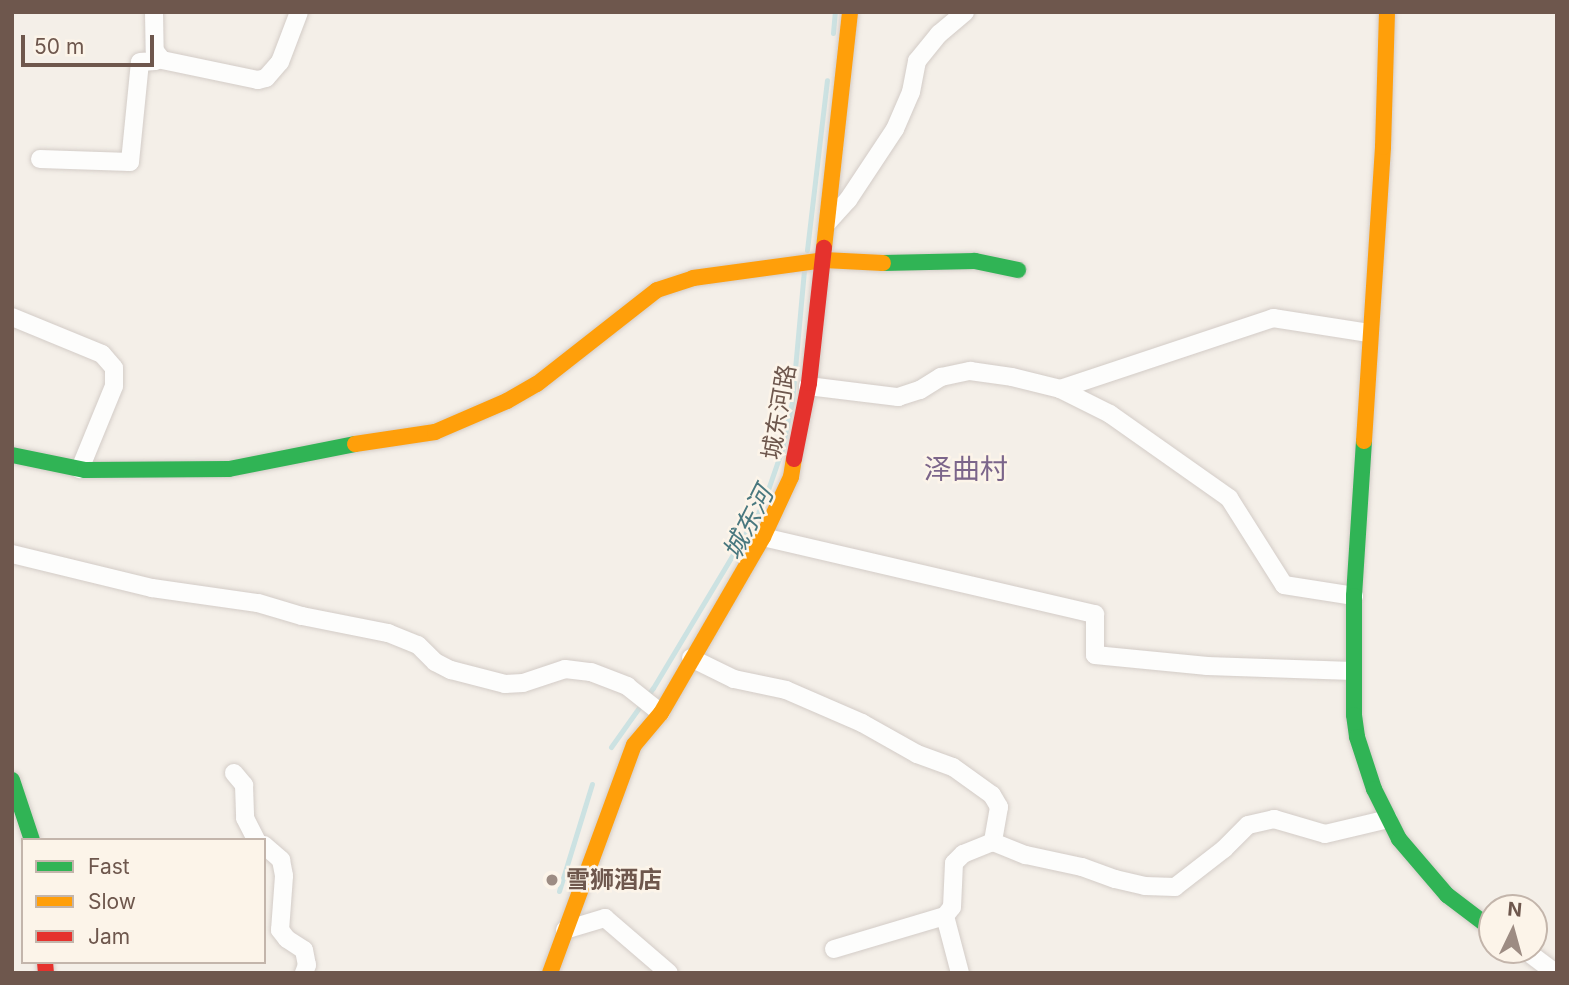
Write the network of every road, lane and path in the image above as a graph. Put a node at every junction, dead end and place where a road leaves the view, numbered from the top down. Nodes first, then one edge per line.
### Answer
1 (154, 12) edge
2 (299, 12) edge
3 (850, 12) edge
4 (965, 12) edge
5 (1387, 12) edge
6 (158, 57) junction
7 (40, 159) dead end
8 (828, 222) junction
9 (819, 260) junction
10 (1018, 270) dead end
11 (12, 317) edge
12 (1369, 333) junction
13 (808, 386) junction
14 (1060, 389) junction
15 (12, 456) edge
16 (80, 469) junction
17 (763, 537) junction
18 (12, 554) edge
19 (1354, 596) junction
20 (691, 658) junction
21 (1353, 671) junction
22 (650, 704) junction
23 (234, 773) dead end
24 (12, 780) edge
25 (1388, 819) junction
26 (31, 838) edge
27 (255, 838) edge
28 (993, 842) junction
29 (266, 847) edge
30 (945, 916) junction
31 (1478, 917) edge
32 (565, 930) junction
33 (834, 949) dead end
34 (304, 973) edge
35 (550, 973) edge
36 (669, 973) edge
37 (960, 973) edge

1 - 6 street
2 - 6 street
3 - 8 street, 城东河路
4 - 8 street
5 - 12 street
6 - 7 street
8 - 9 street, 城东河路
9 - 10 street
9 - 13 street, 城东河路
9 - 16 street
11 - 16 street
12 - 14 street
12 - 19 street
13 - 14 street
13 - 17 street, 城东河路
14 - 19 street
15 - 16 street
17 - 20 street, 城东河路
17 - 21 street
18 - 22 street
19 - 21 street
20 - 22 street, 城东河路
20 - 28 street
21 - 25 street
22 - 32 street, 城东河路
23 - 27 street
24 - 26 street
25 - 28 street
25 - 31 street
28 - 30 street
29 - 34 street
30 - 33 street
30 - 37 street
32 - 35 street, 城东河路
32 - 36 street

